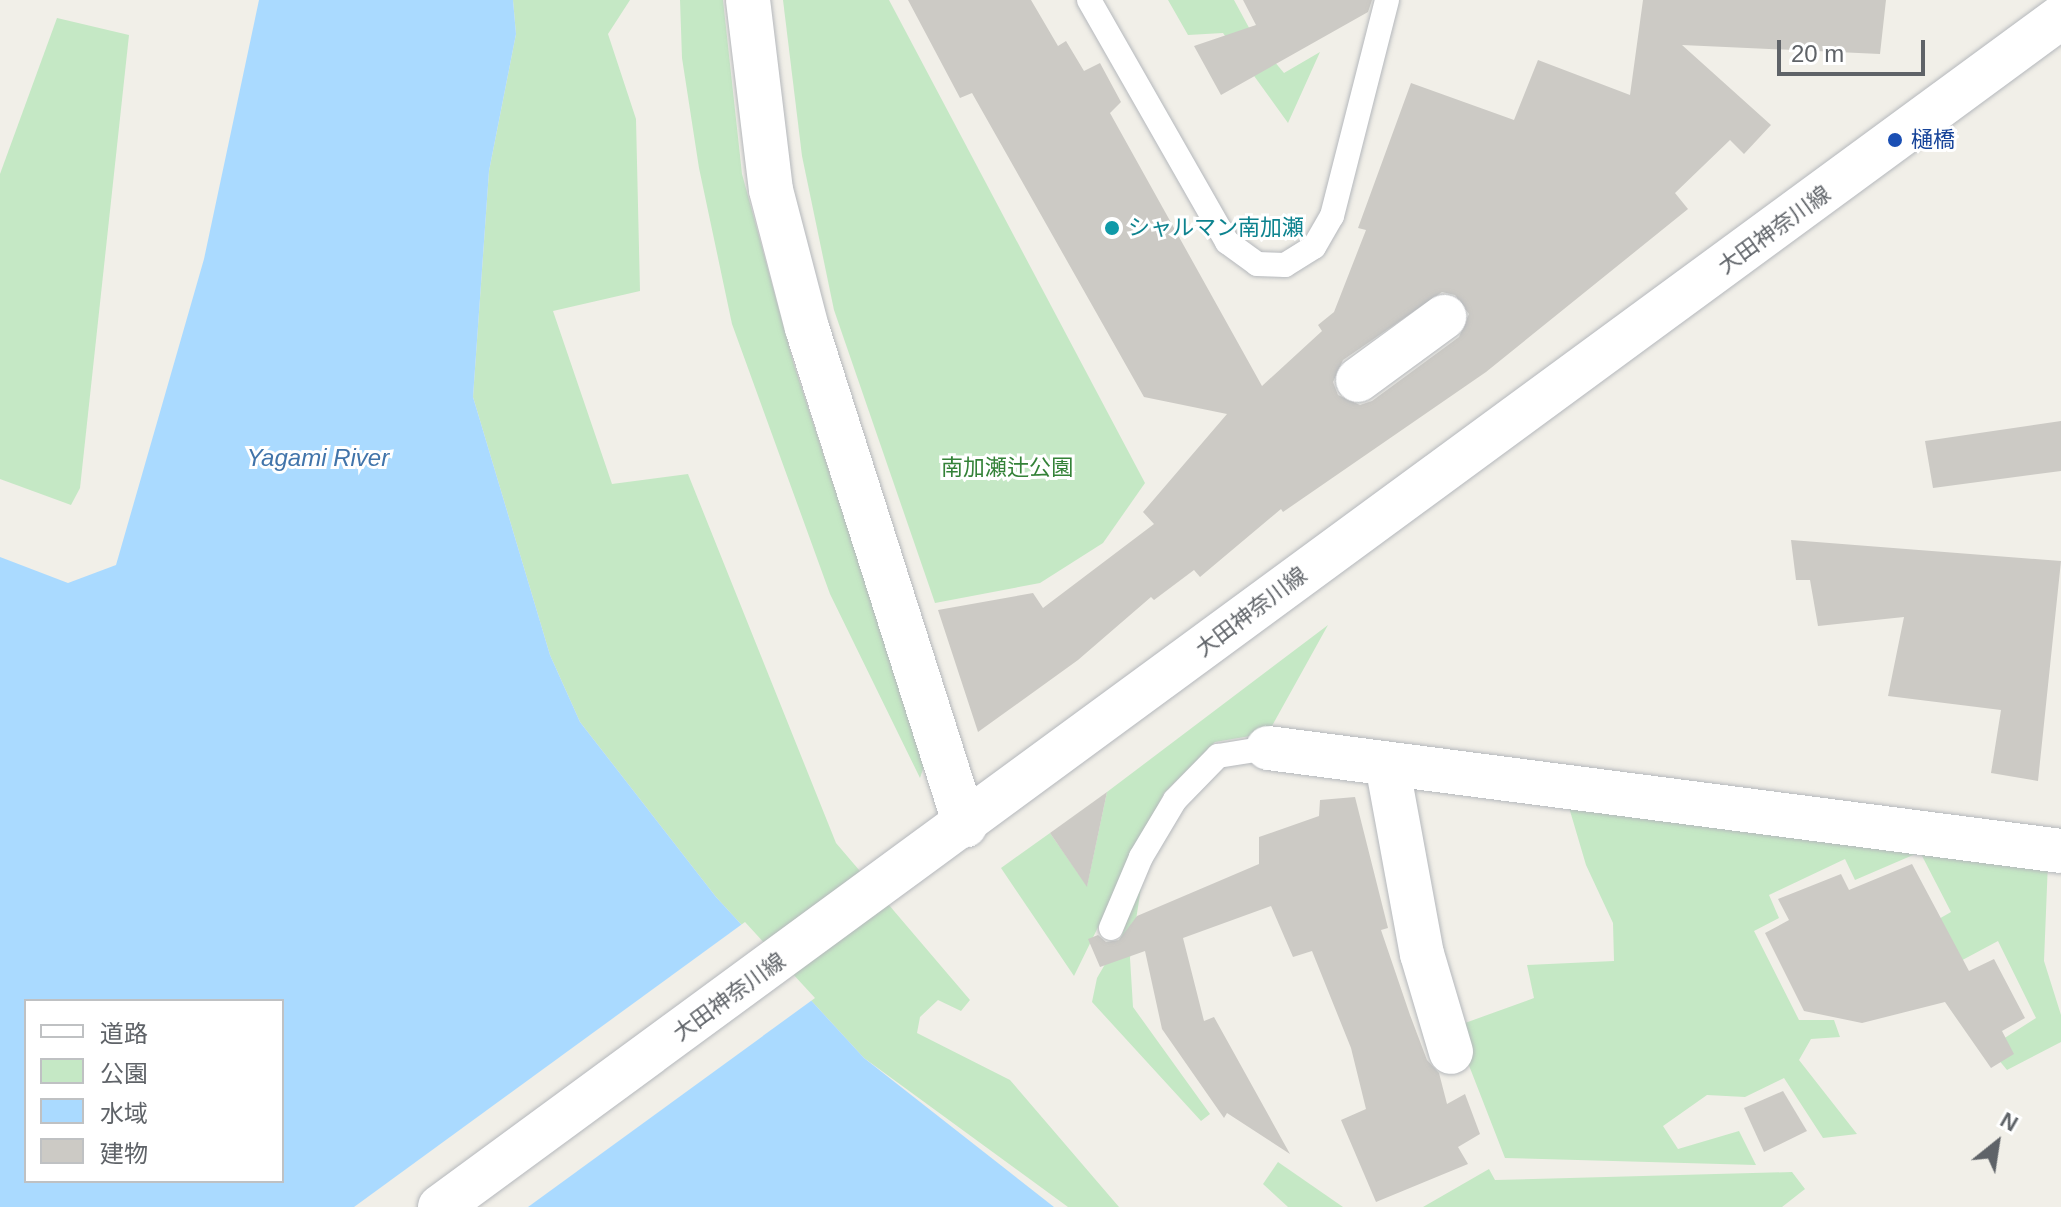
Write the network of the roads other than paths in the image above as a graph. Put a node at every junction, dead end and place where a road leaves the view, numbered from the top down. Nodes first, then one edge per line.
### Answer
1 (748, 0) edge
2 (1089, 0) edge
3 (1387, 0) edge
4 (2061, 17) edge
5 (1444, 317) dead end
6 (1358, 380) dead end
7 (1268, 748) joint
8 (1387, 764) junction
9 (948, 837) junction
10 (2061, 851) edge
11 (1111, 928) dead end
12 (1451, 1052) dead end
13 (440, 1207) edge

1 - 9 street
2 - 3 lane
4 - 9 street, 大田神奈川線
5 - 6 street
7 - 8 street
7 - 11 lane
8 - 10 street
8 - 12 street
9 - 13 street, 大田神奈川線

